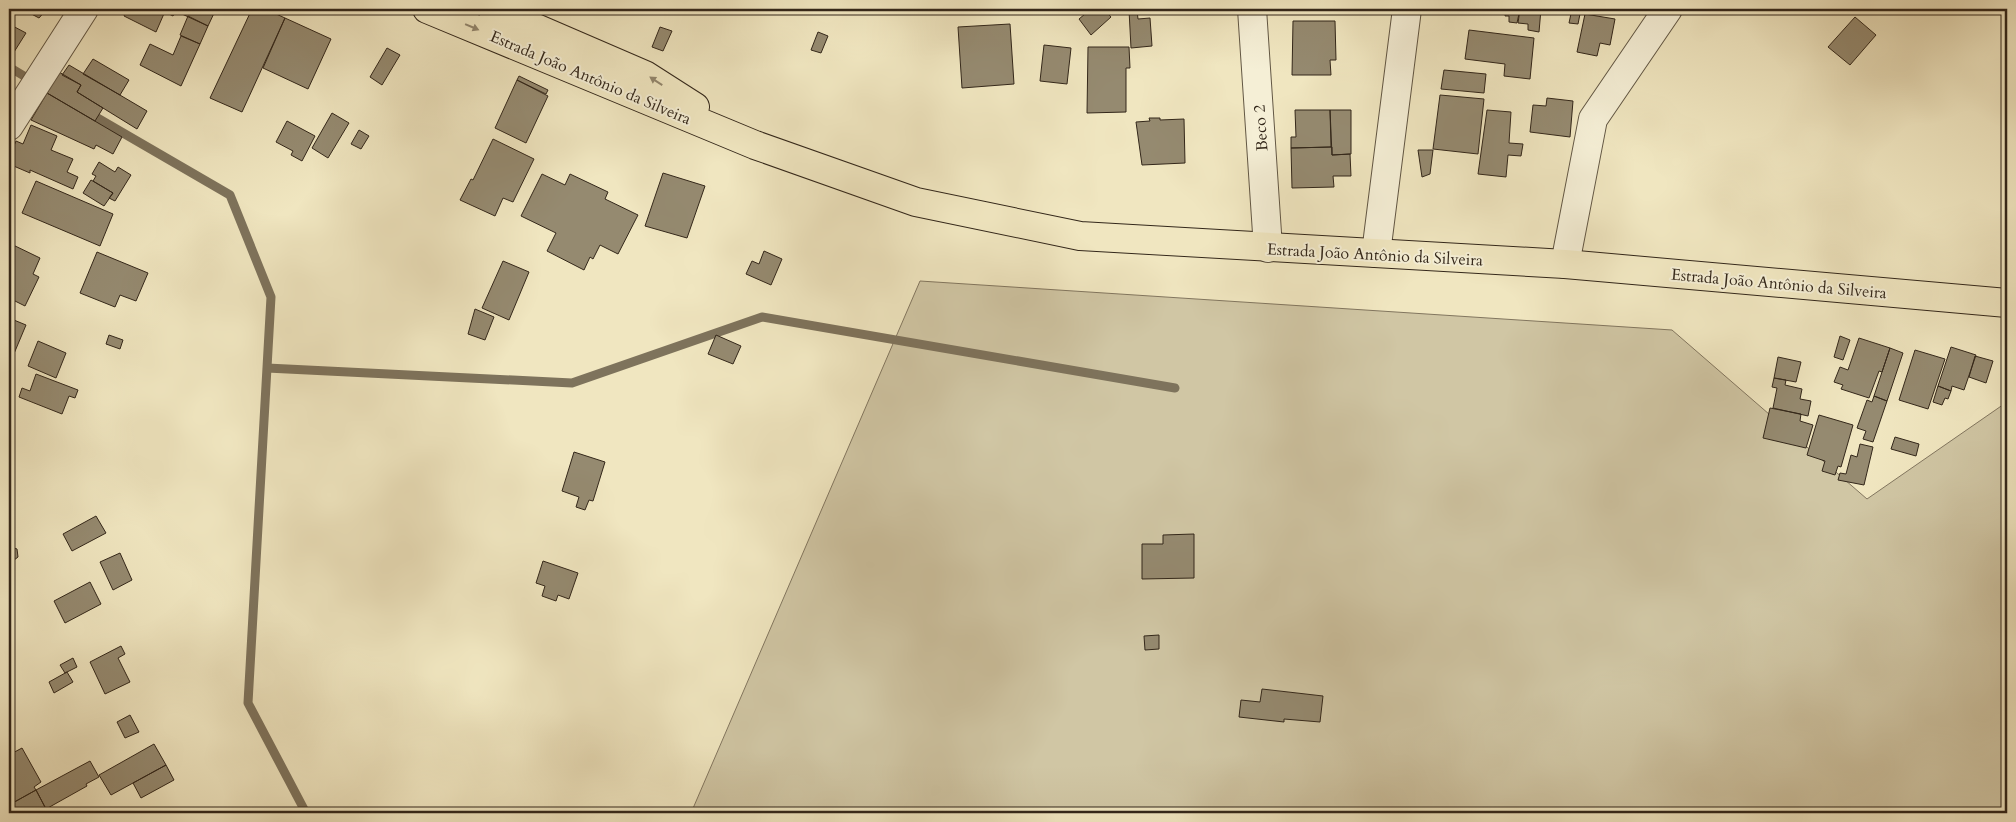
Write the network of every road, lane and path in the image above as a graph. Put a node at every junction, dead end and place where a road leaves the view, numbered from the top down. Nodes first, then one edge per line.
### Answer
1 (84, 9) edge
2 (427, 9) edge
3 (492, 9) edge
4 (1252, 9) edge
5 (1407, 9) edge
6 (1668, 9) edge
7 (9, 126) edge
8 (756, 145) junction
9 (1268, 248) junction
10 (1376, 253) junction
11 (1565, 264) junction
12 (2007, 303) edge

1 - 7 street
2 -> 8 main road, Estrada João Antônio da Silveira
8 -> 3 main road, Estrada João Antônio da Silveira
4 - 9 street, Beco 2
5 - 10 street
6 - 11 street
8 - 9 main road, Estrada João Antônio da Silveira
9 - 10 main road, Estrada João Antônio da Silveira
10 - 11 main road, Estrada João Antônio da Silveira
11 - 12 main road, Estrada João Antônio da Silveira

